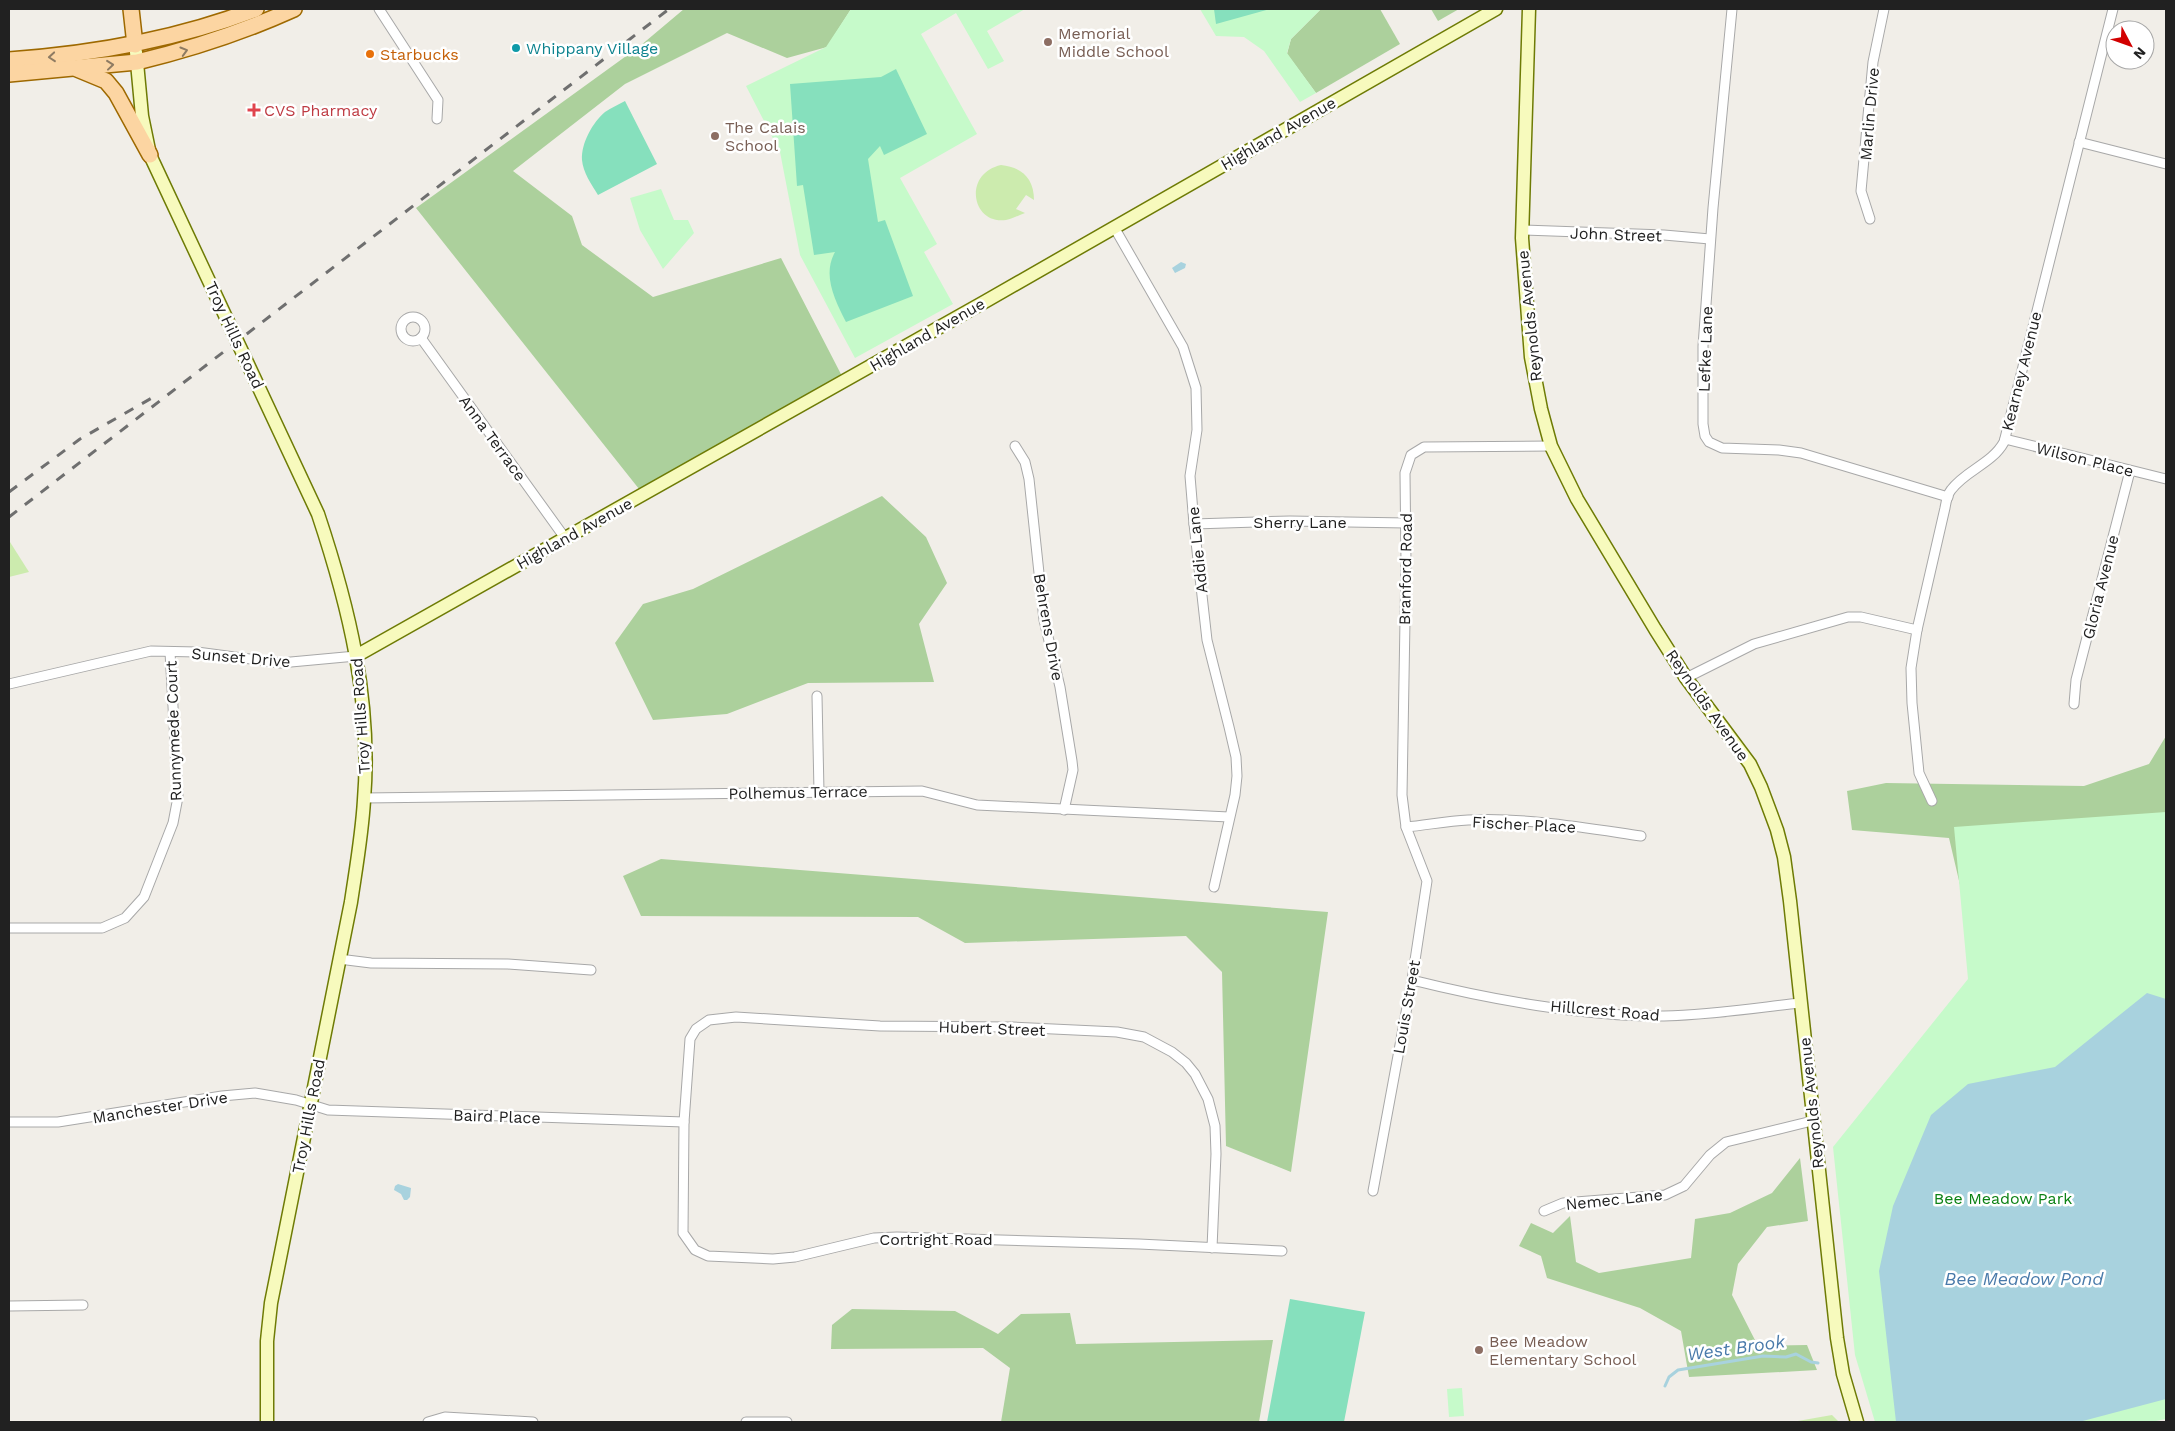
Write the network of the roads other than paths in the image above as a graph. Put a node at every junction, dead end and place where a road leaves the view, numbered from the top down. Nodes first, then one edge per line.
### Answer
1 (131, 9) edge
2 (256, 9) edge
3 (294, 9) edge
4 (379, 9) edge
5 (1496, 9) edge
6 (1529, 9) edge
7 (1732, 9) edge
8 (1884, 9) edge
9 (2113, 9) edge
10 (135, 45) junction
11 (9, 60) edge
12 (137, 62) junction
13 (73, 68) junction
14 (9, 74) edge
15 (437, 119) dead end
16 (2079, 142) junction
17 (150, 155) junction
18 (2166, 164) edge
19 (1870, 219) dead end
20 (1114, 227) junction
21 (1522, 230) junction
22 (1710, 239) junction
23 (421, 338) dead end
24 (2005, 439) junction
25 (1015, 446) dead end
26 (1551, 446) junction
27 (2130, 471) junction
28 (2166, 479) edge
29 (1948, 497) junction
30 (1406, 523) junction
31 (1194, 524) junction
32 (565, 538) junction
33 (1917, 630) junction
34 (170, 652) junction
35 (356, 656) junction
36 (1686, 678) junction
37 (9, 684) edge
38 (817, 696) dead end
39 (2074, 704) dead end
40 (819, 792) junction
41 (364, 798) junction
42 (1932, 801) dead end
43 (1064, 810) junction
44 (1229, 817) junction
45 (1406, 827) junction
46 (1641, 836) dead end
47 (1214, 887) dead end
48 (9, 928) edge
49 (339, 959) junction
50 (591, 970) dead end
51 (1412, 980) junction
52 (1800, 1003) junction
53 (310, 1104) junction
54 (1812, 1121) junction
55 (9, 1122) edge
56 (684, 1122) junction
57 (1373, 1191) dead end
58 (1544, 1210) dead end
59 (1212, 1248) junction
60 (1282, 1251) dead end
61 (83, 1305) dead end
62 (9, 1306) edge
63 (267, 1422) edge
64 (428, 1422) edge
65 (533, 1422) edge
66 (746, 1422) edge
67 (782, 1422) edge
68 (1857, 1422) edge

1 - 10 main road
2 - 10 main road
12 -> 3 main road
4 - 15 street
5 - 20 street, Highland Avenue
6 - 21 street, Reynolds Avenue
7 - 22 street, Lefke Lane
8 - 19 street, Marlin Drive
9 - 16 street, Kearney Avenue
10 -> 11 main road
10 - 12 street, Troy Hills Road
13 -> 12 main road
12 - 17 street, Troy Hills Road
13 - 14 main road
13 - 17 main road
16 - 18 street
16 - 24 street, Kearney Avenue
17 - 35 street, Troy Hills Road
20 - 31 street, Addie Lane
20 - 32 street, Highland Avenue
21 - 22 street, John Street
21 - 26 street, Reynolds Avenue
22 - 29 street, Lefke Lane
23 - 32 street, Anna Terrace
24 - 27 street, Wilson Place
24 - 29 street, Kearney Avenue
25 - 43 street, Behrens Drive
26 - 30 street, Branford Road
26 - 36 street, Reynolds Avenue
27 - 28 street, Wilson Place
27 - 39 street, Gloria Avenue
29 - 33 street, Kearney Avenue
30 - 31 street, Sherry Lane
30 - 45 street, Branford Road
31 - 44 street, Addie Lane
32 - 35 street, Highland Avenue
33 - 36 street
33 - 42 street, Kearney Avenue
34 - 35 street, Sunset Drive
34 - 37 street, Sunset Drive
34 - 48 street, Runnymede Court
35 - 41 street, Troy Hills Road
36 - 52 street, Reynolds Avenue
38 - 40 street
40 - 41 street, Polhemus Terrace
40 - 43 street, Polhemus Terrace
41 - 49 street, Troy Hills Road
43 - 44 street, Polhemus Terrace
44 - 47 street, Addie Lane
45 - 46 street, Fischer Place
45 - 51 street, Louis Street
49 - 50 street
49 - 53 street, Troy Hills Road
51 - 52 street, Hillcrest Road
51 - 57 street, Louis Street
52 - 54 street, Reynolds Avenue
53 - 55 street, Manchester Drive
53 - 56 street, Baird Place
53 - 63 street, Troy Hills Road
54 - 58 street, Nemec Lane
54 - 68 street, Reynolds Avenue
56 - 59 street, Cortright Road
56 - 59 street, Hubert Street
59 - 60 street, Cortright Road
61 - 62 street
64 - 65 street
66 - 67 street

